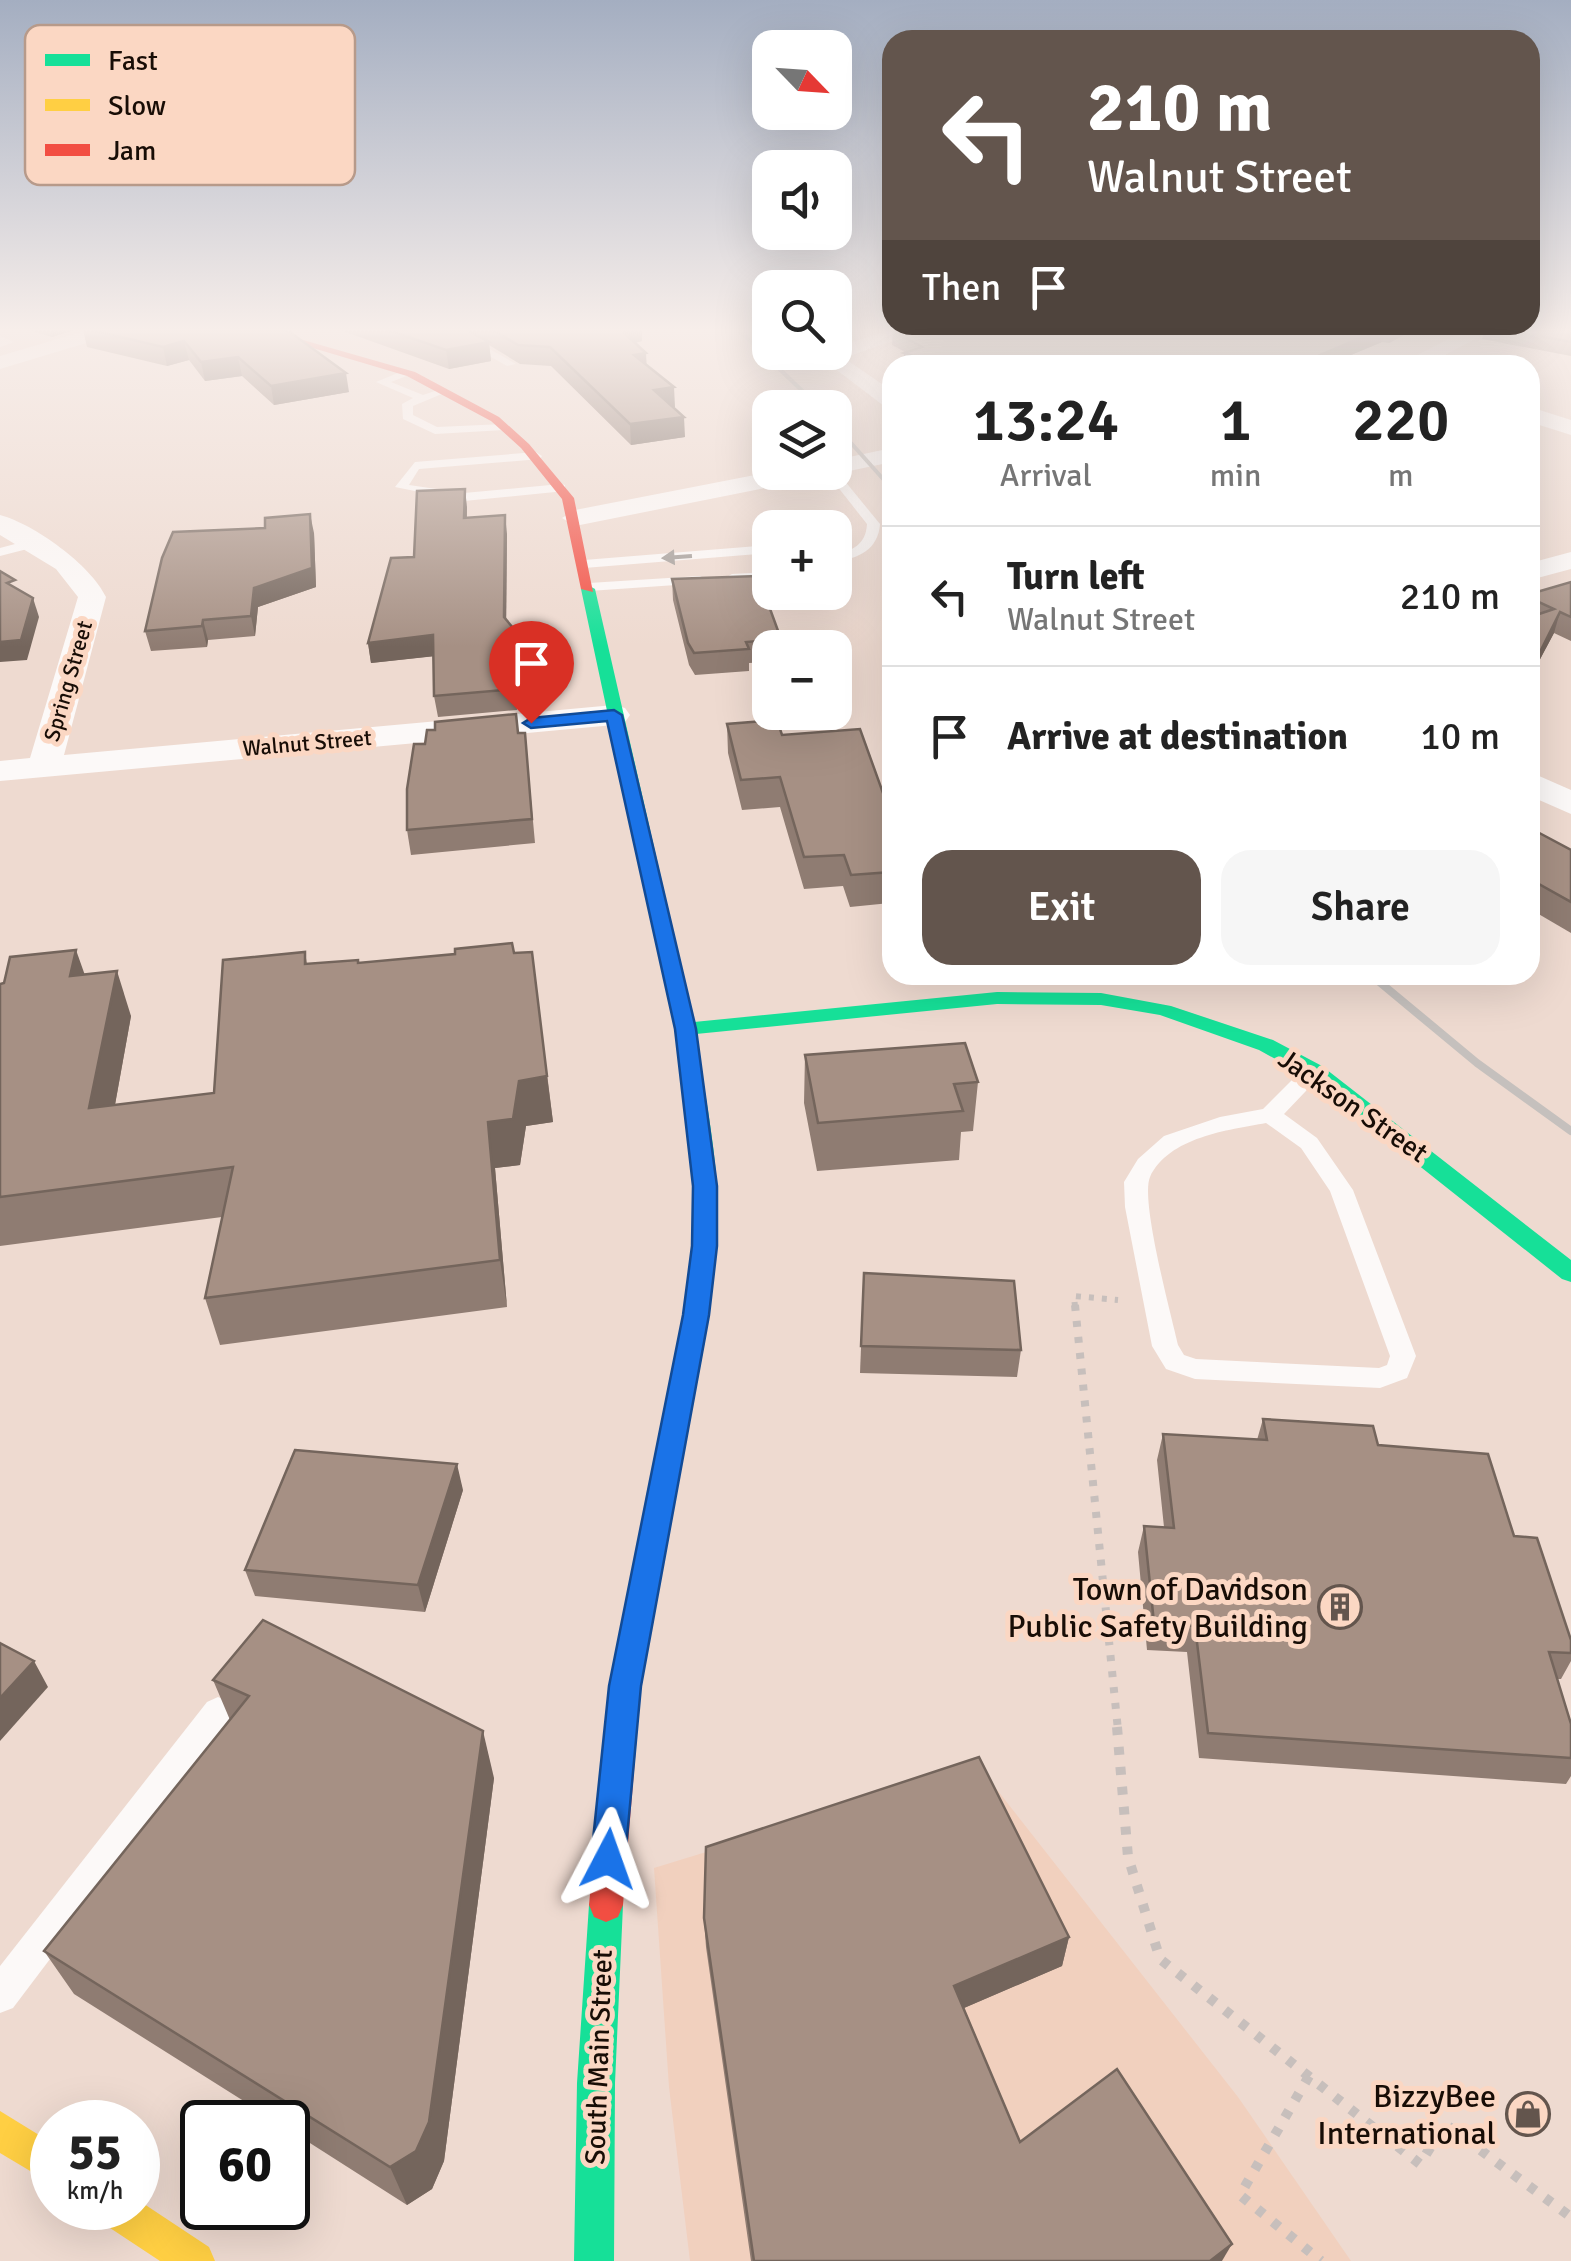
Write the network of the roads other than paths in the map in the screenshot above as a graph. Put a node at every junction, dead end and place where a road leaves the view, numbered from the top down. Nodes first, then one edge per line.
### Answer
1 (513, 436) edge
2 (536, 456) junction
3 (882, 458) edge
4 (852, 465) edge
5 (752, 483) edge
6 (561, 488) junction
7 (849, 490) edge
8 (574, 518) junction
9 (0, 523) edge
10 (30, 544) junction
11 (0, 552) edge
12 (752, 552) edge
13 (852, 552) edge
14 (1571, 560) edge
15 (1540, 569) edge
16 (586, 575) junction
17 (752, 576) edge
18 (614, 715) junction
19 (44, 766) junction
20 (0, 771) edge
21 (1540, 787) edge
22 (1571, 804) edge
23 (685, 1029) junction
24 (1314, 1071) junction
25 (1270, 1114) junction
26 (1571, 1273) edge
27 (218, 1712) edge
28 (0, 1995) edge
29 (0, 2130) edge
30 (30, 2150) edge
31 (149, 2230) edge
32 (195, 2261) edge
33 (594, 2261) edge

1 - 2 main road, South Main Street
2 - 6 main road, South Main Street
2 - 6 lane
3 - 4 street
5 - 8 street
6 - 8 main road, South Main Street
7 - 13 lane
8 - 16 main road, South Main Street
9 - 10 street, Spring Street
10 - 11 lane
10 - 19 street, Spring Street
12 -> 16 lane
14 - 15 street
16 - 17 lane
16 - 18 main road, South Main Street
18 - 19 street, Walnut Street
18 - 23 main road, South Main Street
19 - 20 street, Walnut Street
21 - 22 street
23 - 24 main road, Jackson Street
23 - 33 main road, South Main Street
24 - 25 lane
24 - 26 main road, Jackson Street
25 - 25 lane
27 - 28 lane
29 - 30 main road
31 - 32 main road

